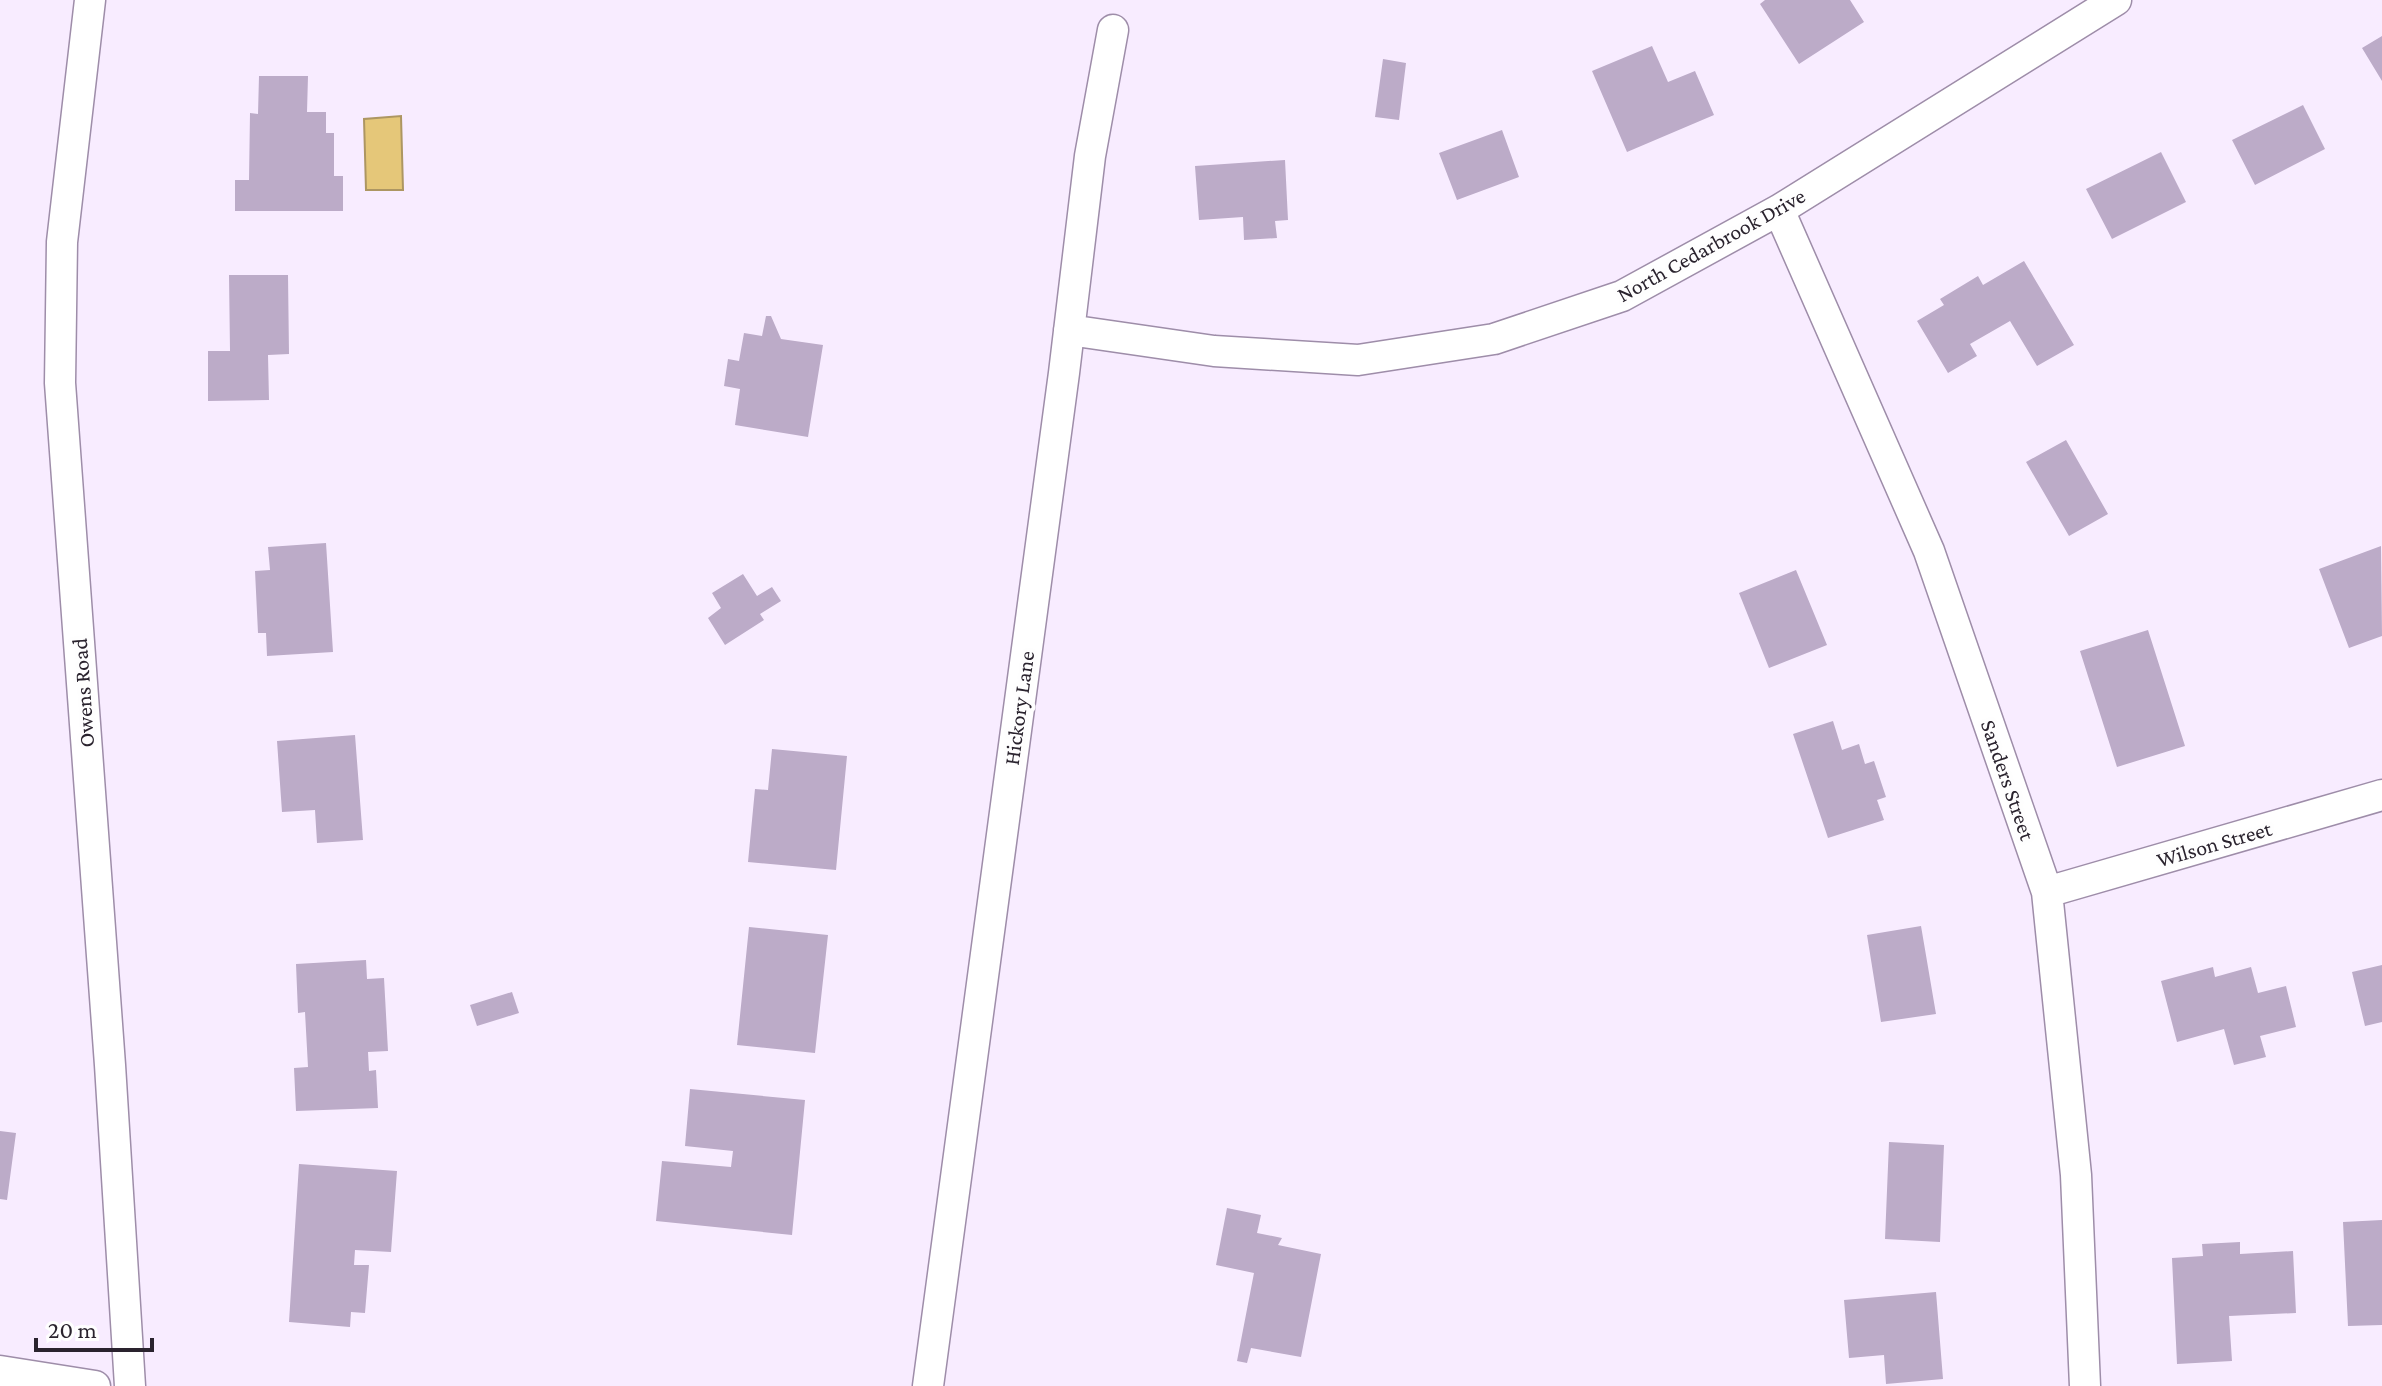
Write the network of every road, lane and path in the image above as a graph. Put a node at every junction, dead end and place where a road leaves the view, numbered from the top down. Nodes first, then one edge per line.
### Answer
1 (90, 0) edge
2 (2116, 0) edge
3 (1113, 30) dead end
4 (1779, 210) junction
5 (1069, 330) junction
6 (2382, 795) edge
7 (2047, 892) junction
8 (0, 1371) edge
9 (95, 1386) edge
10 (130, 1386) edge
11 (928, 1386) edge
12 (2085, 1386) edge

1 - 10 street, Owens Road
2 - 4 street, North Cedarbrook Drive
3 - 5 street, Hickory Lane
4 - 5 street, North Cedarbrook Drive
4 - 7 street, Sanders Street
5 - 11 street, Hickory Lane
6 - 7 street, Wilson Street
7 - 12 street, Sanders Street
8 - 9 street

